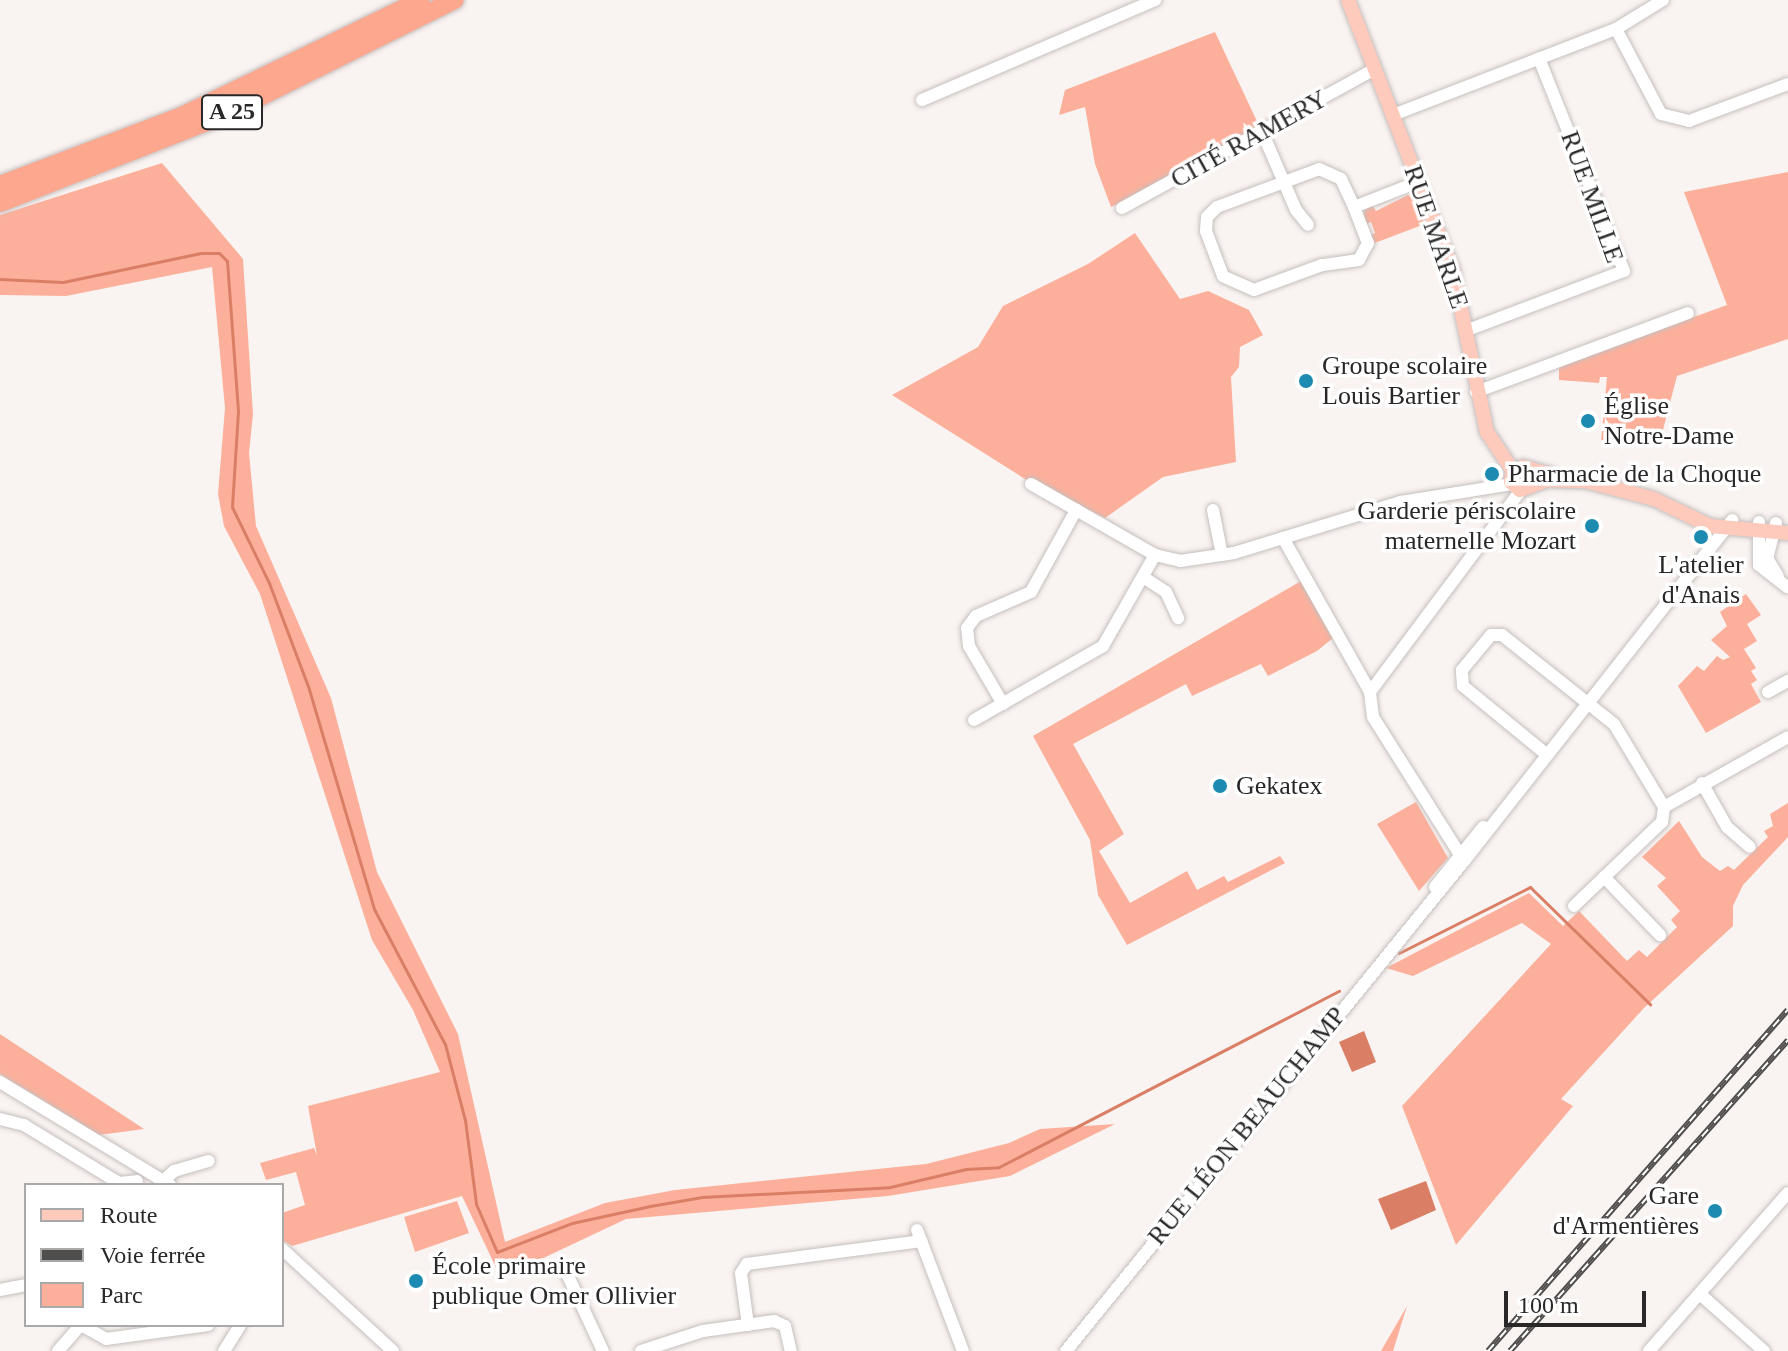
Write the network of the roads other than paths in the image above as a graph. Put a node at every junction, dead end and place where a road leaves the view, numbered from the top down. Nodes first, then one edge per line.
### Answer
1 (421, 0) edge
2 (455, 0) edge
3 (1155, 0) edge
4 (1663, 0) edge
5 (1348, 1) edge
6 (1616, 29) junction
7 (1539, 58) junction
8 (1375, 69) junction
9 (1788, 84) edge
10 (922, 100) dead end
11 (1393, 115) junction
12 (1263, 134) junction
13 (1284, 182) junction
14 (1418, 182) junction
15 (0, 185) edge
16 (0, 203) edge
17 (1354, 207) junction
18 (1122, 208) dead end
19 (1308, 225) dead end
20 (1688, 313) dead end
21 (1465, 331) junction
22 (1476, 392) junction
23 (1522, 480) junction
24 (1031, 484) dead end
25 (1076, 510) junction
26 (1213, 510) dead end
27 (1729, 524) junction
28 (1758, 526) junction
29 (1782, 528) edge
30 (1283, 538) junction
31 (1155, 555) junction
32 (1222, 555) junction
33 (1143, 577) junction
34 (1788, 587) edge
35 (1178, 618) dead end
36 (1788, 681) edge
37 (1370, 692) junction
38 (1768, 692) dead end
39 (1587, 702) junction
40 (1003, 704) junction
41 (974, 720) dead end
42 (1785, 738) edge
43 (1546, 754) junction
44 (1788, 755) edge
45 (1702, 783) junction
46 (1664, 807) junction
47 (1750, 847) dead end
48 (1461, 858) junction
49 (1604, 877) junction
50 (1574, 906) dead end
51 (1660, 935) dead end
52 (0, 1082) edge
53 (0, 1119) edge
54 (209, 1161) dead end
55 (146, 1171) junction
56 (135, 1183) edge
57 (166, 1183) edge
58 (1788, 1193) edge
59 (284, 1252) edge
60 (568, 1276) dead end
61 (24, 1285) edge
62 (0, 1290) edge
63 (1700, 1294) junction
64 (748, 1325) junction
65 (79, 1327) edge
66 (85, 1327) edge
67 (193, 1327) edge
68 (239, 1327) edge
69 (58, 1351) edge
70 (224, 1351) edge
71 (393, 1351) edge
72 (603, 1351) edge
73 (641, 1351) edge
74 (791, 1351) edge
75 (963, 1351) edge
76 (1066, 1351) edge
77 (1649, 1351) edge
78 (1764, 1351) edge

1 - 15 highway, A 25
2 - 16 highway, A 25
3 - 10 street
4 - 6 street
5 - 8 main road, RUE MARLE
6 - 7 street
6 - 9 street
7 - 11 street
7 - 21 street, RUE MILLE
8 - 11 main road, RUE MARLE
8 - 12 street, CITÉ RAMERY
11 - 14 main road, RUE MARLE
12 - 13 street
12 - 18 street, CITÉ RAMERY
13 - 17 street
13 - 17 street
13 - 19 street
14 - 17 street
14 - 21 main road, RUE MARLE
20 - 22 street
21 - 22 main road, RUE MARLE
22 - 23 main road, RUE MARLE
23 - 27 main road
23 - 30 street
23 - 37 street
24 - 25 street
25 - 31 street
25 - 40 street
26 - 32 street
27 - 28 main road
27 - 39 street, RUE LÉON BEAUCHAMP
28 - 29 main road
28 - 34 street
29 - 34 street
30 - 32 street
30 - 37 street
31 - 32 street
31 - 33 street
33 - 35 street
33 - 40 street
36 - 38 street
37 - 48 street
39 - 43 street, RUE LÉON BEAUCHAMP
39 - 43 street
39 - 46 street
40 - 41 street
42 - 44 street
42 - 45 street
43 - 48 street, RUE LÉON BEAUCHAMP
45 - 46 street
45 - 47 street
46 - 49 street
48 - 76 street, RUE LÉON BEAUCHAMP
49 - 50 street
49 - 51 street
52 - 55 street
53 - 56 street
54 - 57 street
55 - 56 street
55 - 57 street
58 - 63 street
59 - 71 street
60 - 72 street
61 - 62 street
63 - 77 street
63 - 78 street
64 - 73 street
64 - 74 street
64 - 75 street
65 - 69 street
66 - 67 street
68 - 70 street

